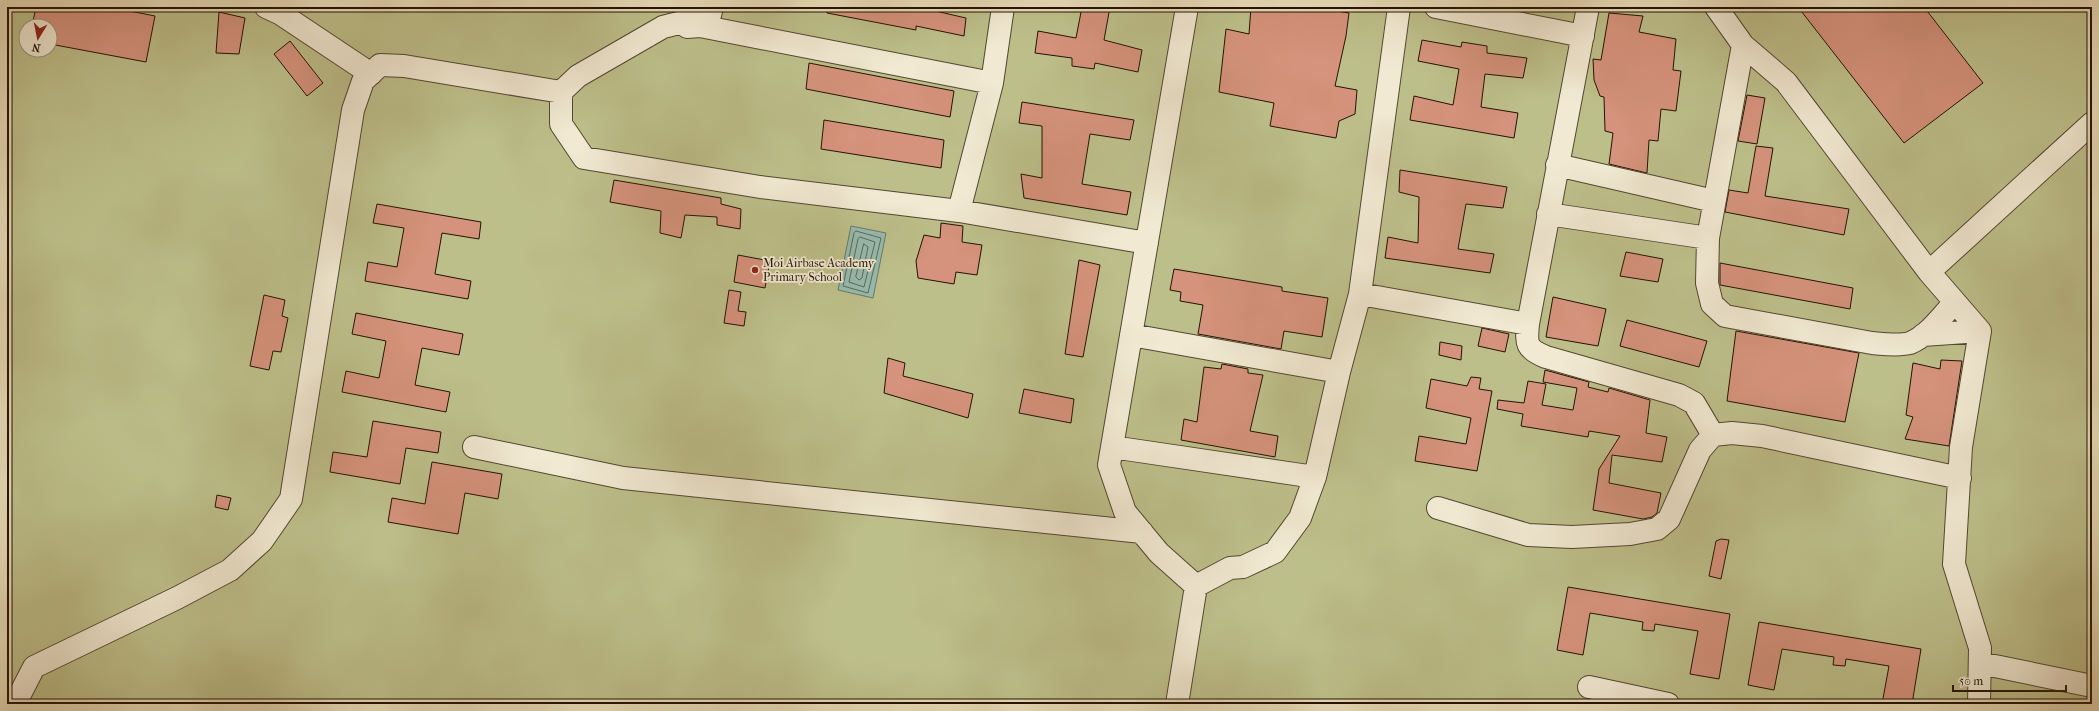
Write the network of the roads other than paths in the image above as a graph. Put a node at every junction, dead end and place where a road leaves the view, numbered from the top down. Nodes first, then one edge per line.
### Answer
1 (266, 7) edge
2 (712, 7) edge
3 (1003, 7) edge
4 (1187, 7) edge
5 (1399, 7) edge
6 (1436, 7) edge
7 (1588, 7) edge
8 (1716, 7) edge
9 (663, 27) junction
10 (1583, 36) junction
11 (1743, 45) junction
12 (371, 74) junction
13 (992, 83) junction
14 (561, 92) junction
15 (2092, 123) edge
16 (1557, 165) junction
17 (1714, 201) junction
18 (959, 211) junction
19 (1548, 214) junction
20 (1708, 238) junction
21 (1147, 243) junction
22 (1929, 272) junction
23 (1360, 294) junction
24 (1954, 303) junction
25 (1528, 324) junction
26 (1980, 331) junction
27 (1131, 335) junction
28 (1923, 335) junction
29 (1339, 372) junction
30 (1713, 435) junction
31 (474, 447) dead end
32 (1112, 447) junction
33 (1315, 477) junction
34 (1960, 478) junction
35 (1438, 508) dead end
36 (1142, 532) junction
37 (1196, 586) junction
38 (1980, 663) junction
39 (2092, 686) edge
40 (1589, 687) dead end
41 (15, 704) edge
42 (1177, 704) edge
43 (1668, 704) edge
44 (1979, 704) edge

1 - 12 street
2 - 9 street
3 - 13 street
4 - 21 street
5 - 23 street
6 - 10 street
7 - 10 street
8 - 11 street
9 - 13 street
9 - 14 street
10 - 16 street
11 - 17 street
11 - 22 street
12 - 14 street
12 - 41 street
13 - 18 street
14 - 18 street
15 - 22 street
16 - 17 street
16 - 19 street
17 - 20 street
18 - 21 street
19 - 20 street
19 - 25 street
20 - 28 street
21 - 27 street
22 - 24 street
23 - 25 street
23 - 29 street
24 - 26 street
24 - 28 street
25 - 30 street
26 - 28 street
26 - 34 street
27 - 29 street
27 - 32 street
29 - 33 street
30 - 34 street
30 - 35 street
31 - 36 street
32 - 33 street
32 - 36 street
33 - 37 street
34 - 38 street
36 - 37 street
37 - 42 street
38 - 39 street
38 - 44 street
40 - 43 street

